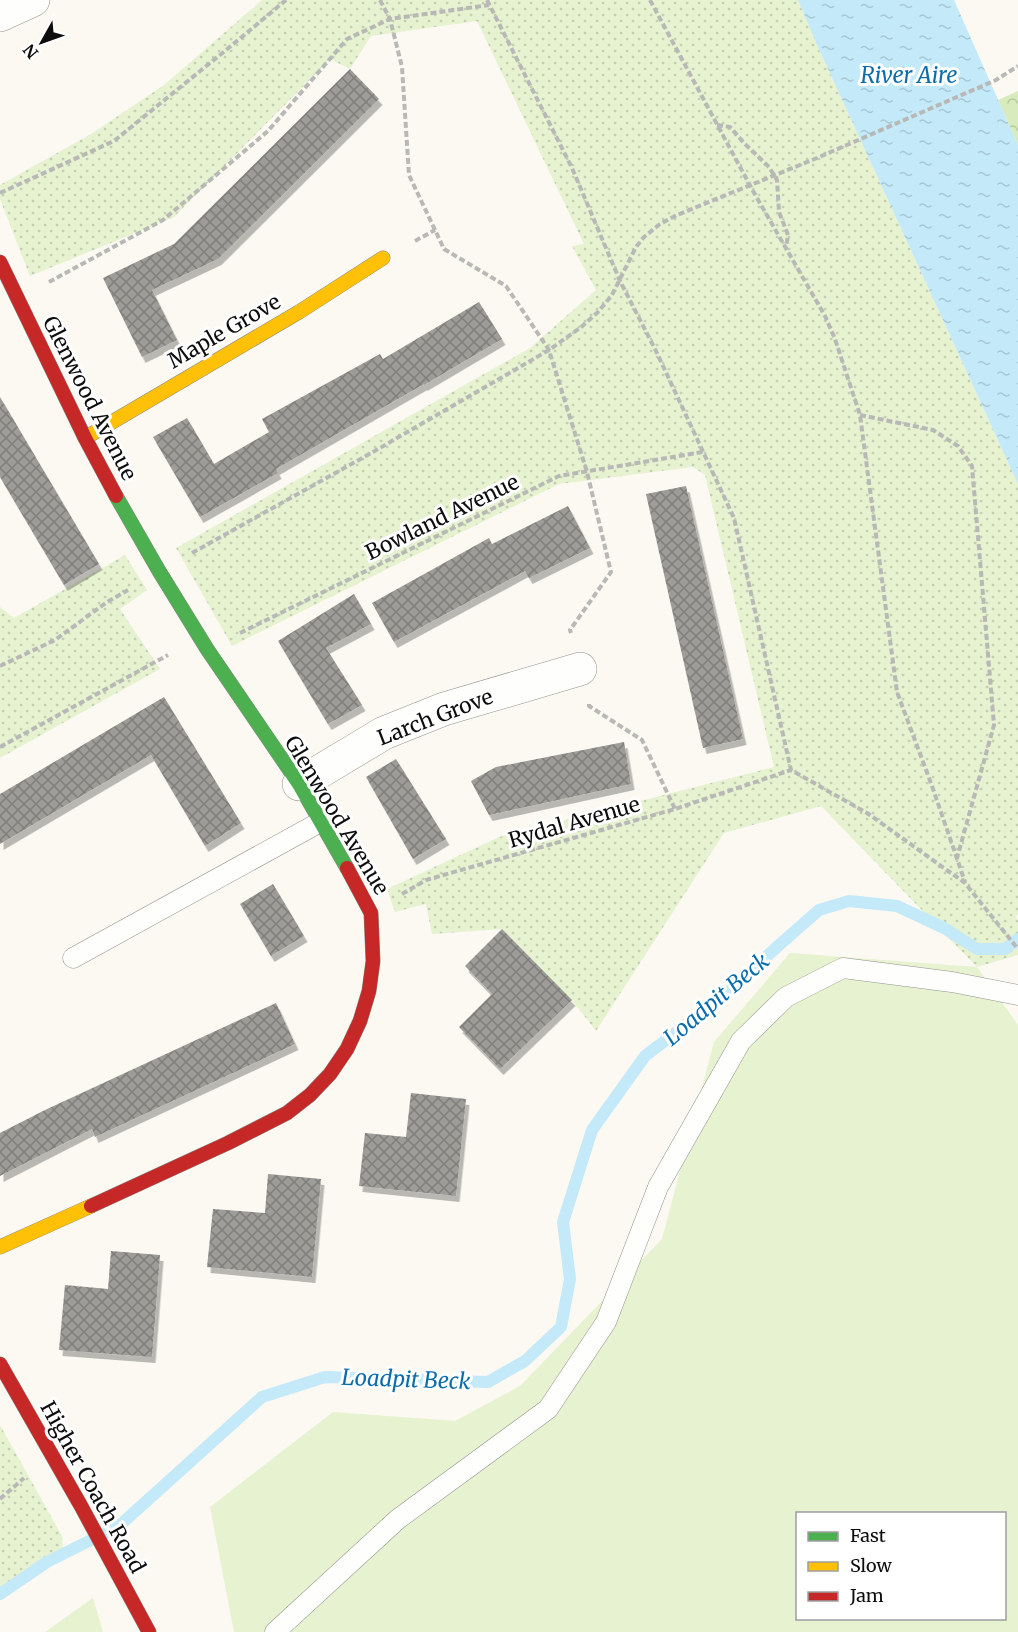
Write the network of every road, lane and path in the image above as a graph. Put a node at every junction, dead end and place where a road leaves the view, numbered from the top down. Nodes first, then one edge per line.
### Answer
1 (33, 0) edge
2 (286, 0) edge
3 (380, 0) edge
4 (650, 0) edge
5 (488, 2) edge
6 (0, 15) edge
7 (390, 19) junction
8 (1018, 66) edge
9 (717, 125) junction
10 (774, 176) junction
11 (750, 185) junction
12 (0, 193) edge
13 (786, 248) junction
14 (383, 258) dead end
15 (0, 262) edge
16 (620, 281) junction
17 (17, 299) junction
18 (549, 350) junction
19 (860, 415) junction
20 (85, 438) junction
21 (703, 452) junction
22 (587, 472) junction
23 (159, 572) junction
24 (204, 643) junction
25 (0, 666) edge
26 (580, 669) junction
27 (0, 747) edge
28 (791, 770) junction
29 (299, 784) junction
30 (675, 808) junction
31 (321, 821) junction
32 (957, 858) junction
33 (965, 883) junction
34 (370, 913) junction
35 (1018, 949) edge
36 (73, 958) dead end
37 (1018, 995) edge
38 (0, 1247) edge
39 (0, 1364) edge
40 (149, 1632) edge
41 (275, 1632) edge

1 - 6 street
2 - 12 path
3 - 7 path
4 - 9 path
5 - 7 path
5 - 16 path
7 - 17 path
7 - 18 path
8 - 10 path
9 - 10 path
9 - 11 path
10 - 11 path
10 - 13 path
11 - 13 path
11 - 16 path
13 - 19 path
14 - 20 street, Maple Grove
15 - 17 street, Glenwood Avenue
16 - 18 path
16 - 21 path
17 - 20 street, Glenwood Avenue
18 - 22 path
18 - 23 path
19 - 32 path
19 - 32 path
20 - 23 street, Glenwood Avenue
21 - 22 path, Bowland Avenue
21 - 28 path
22 - 24 path, Bowland Avenue
22 - 26 path
23 - 24 street, Glenwood Avenue
23 - 25 path
24 - 27 path, Bowland Avenue
24 - 29 street, Glenwood Avenue
26 - 29 street, Larch Grove
26 - 30 path
28 - 30 path, Rydal Avenue
28 - 33 path
29 - 31 street, Glenwood Avenue
30 - 34 path, Rydal Avenue
31 - 34 street, Glenwood Avenue
31 - 36 lane
32 - 33 path
33 - 35 path
34 - 38 street, Glenwood Avenue
37 - 41 lane
39 - 40 street, Higher Coach Road

